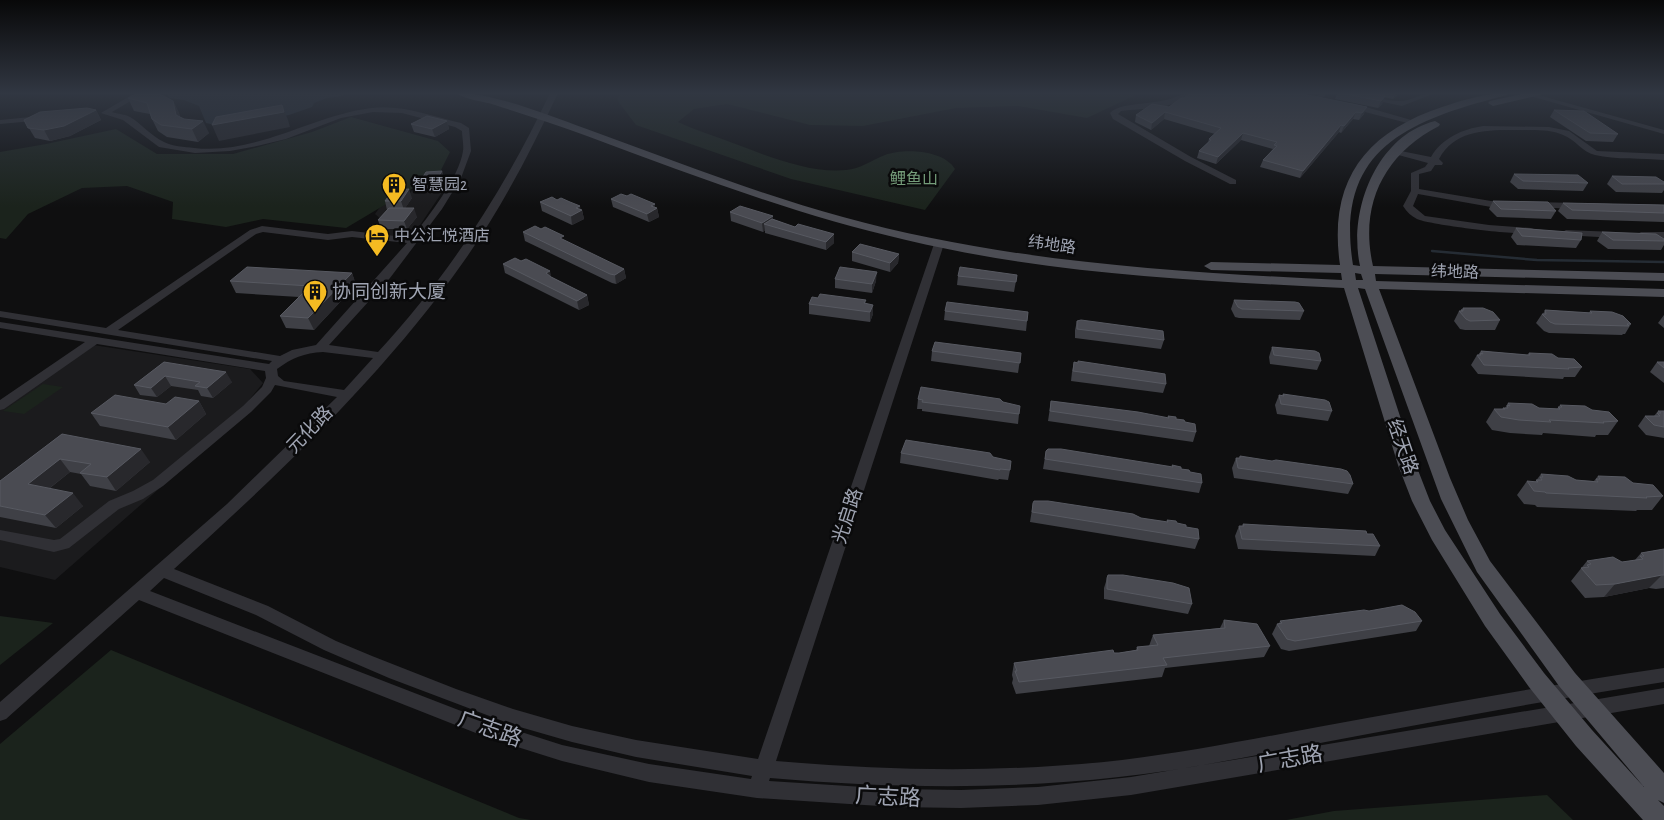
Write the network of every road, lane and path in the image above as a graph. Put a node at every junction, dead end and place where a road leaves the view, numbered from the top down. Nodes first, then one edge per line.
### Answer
1 (144, 131) edge
2 (298, 131) edge
3 (466, 131) edge
4 (535, 131) edge
5 (596, 131) edge
6 (602, 131) edge
7 (1140, 131) edge
8 (1398, 131) edge
9 (1420, 131) edge
10 (1469, 131) edge
11 (1559, 131) edge
12 (1394, 151) junction
13 (1664, 157) edge
14 (1433, 161) junction
15 (1233, 182) dead end
16 (1415, 191) junction
17 (1589, 206) edge
18 (1662, 237) edge
19 (414, 241) junction
20 (939, 244) junction
21 (1368, 270) junction
22 (1348, 277) junction
23 (1664, 277) edge
24 (1372, 286) junction
25 (1664, 293) edge
26 (0, 314) edge
27 (0, 325) edge
28 (109, 331) junction
29 (96, 340) junction
30 (321, 347) junction
31 (380, 356) junction
32 (280, 359) junction
33 (271, 373) junction
34 (345, 394) junction
35 (0, 406) edge
36 (0, 535) edge
37 (161, 570) junction
38 (136, 592) junction
39 (1664, 675) edge
40 (1574, 688) junction
41 (1548, 694) junction
42 (1664, 696) edge
43 (1590, 708) junction
44 (1563, 712) junction
45 (0, 713) edge
46 (764, 768) junction
47 (757, 788) junction
48 (1664, 791) edge
49 (1660, 820) edge

1 - 2 street
3 - 19 street
4 - 31 street, 元化路
5 - 20 main road, 纬地路
6 - 22 main road, 纬地路
7 - 15 street
8 - 22 main road, 经天路
9 - 12 main road, 经天路
10 - 14 street
11 - 13 street
12 - 14 street
12 - 21 main road, 经天路
14 - 16 street
16 - 17 street
16 - 18 street
19 - 28 street
19 - 30 street
20 - 22 main road, 纬地路
20 - 46 street, 光启路
21 - 22 main road, 纬地路
21 - 23 main road, 纬地路
21 - 24 main road, 经天路
22 - 24 main road, 纬地路
22 - 41 main road, 经天路
24 - 25 main road, 纬地路
24 - 40 main road, 经天路
26 - 28 street
27 - 29 street
28 - 32 street
29 - 33 street
29 - 35 street
30 - 31 street
30 - 32 street
31 - 34 street, 元化路
32 - 33 street
33 - 34 street
33 - 36 street
34 - 37 street, 元化路
37 - 38 street, 元化路
37 - 46 street, 广志路
38 - 45 street, 元化路
38 - 47 street, 广志路
39 - 40 street, 广志路
40 - 41 street, 广志路
40 - 43 main road, 经天路
41 - 44 main road, 经天路
41 - 46 street, 广志路
42 - 43 street, 广志路
43 - 44 street, 广志路
43 - 48 main road, 经天路
44 - 47 street, 广志路
44 - 49 main road, 经天路
46 - 47 street, 光启路

